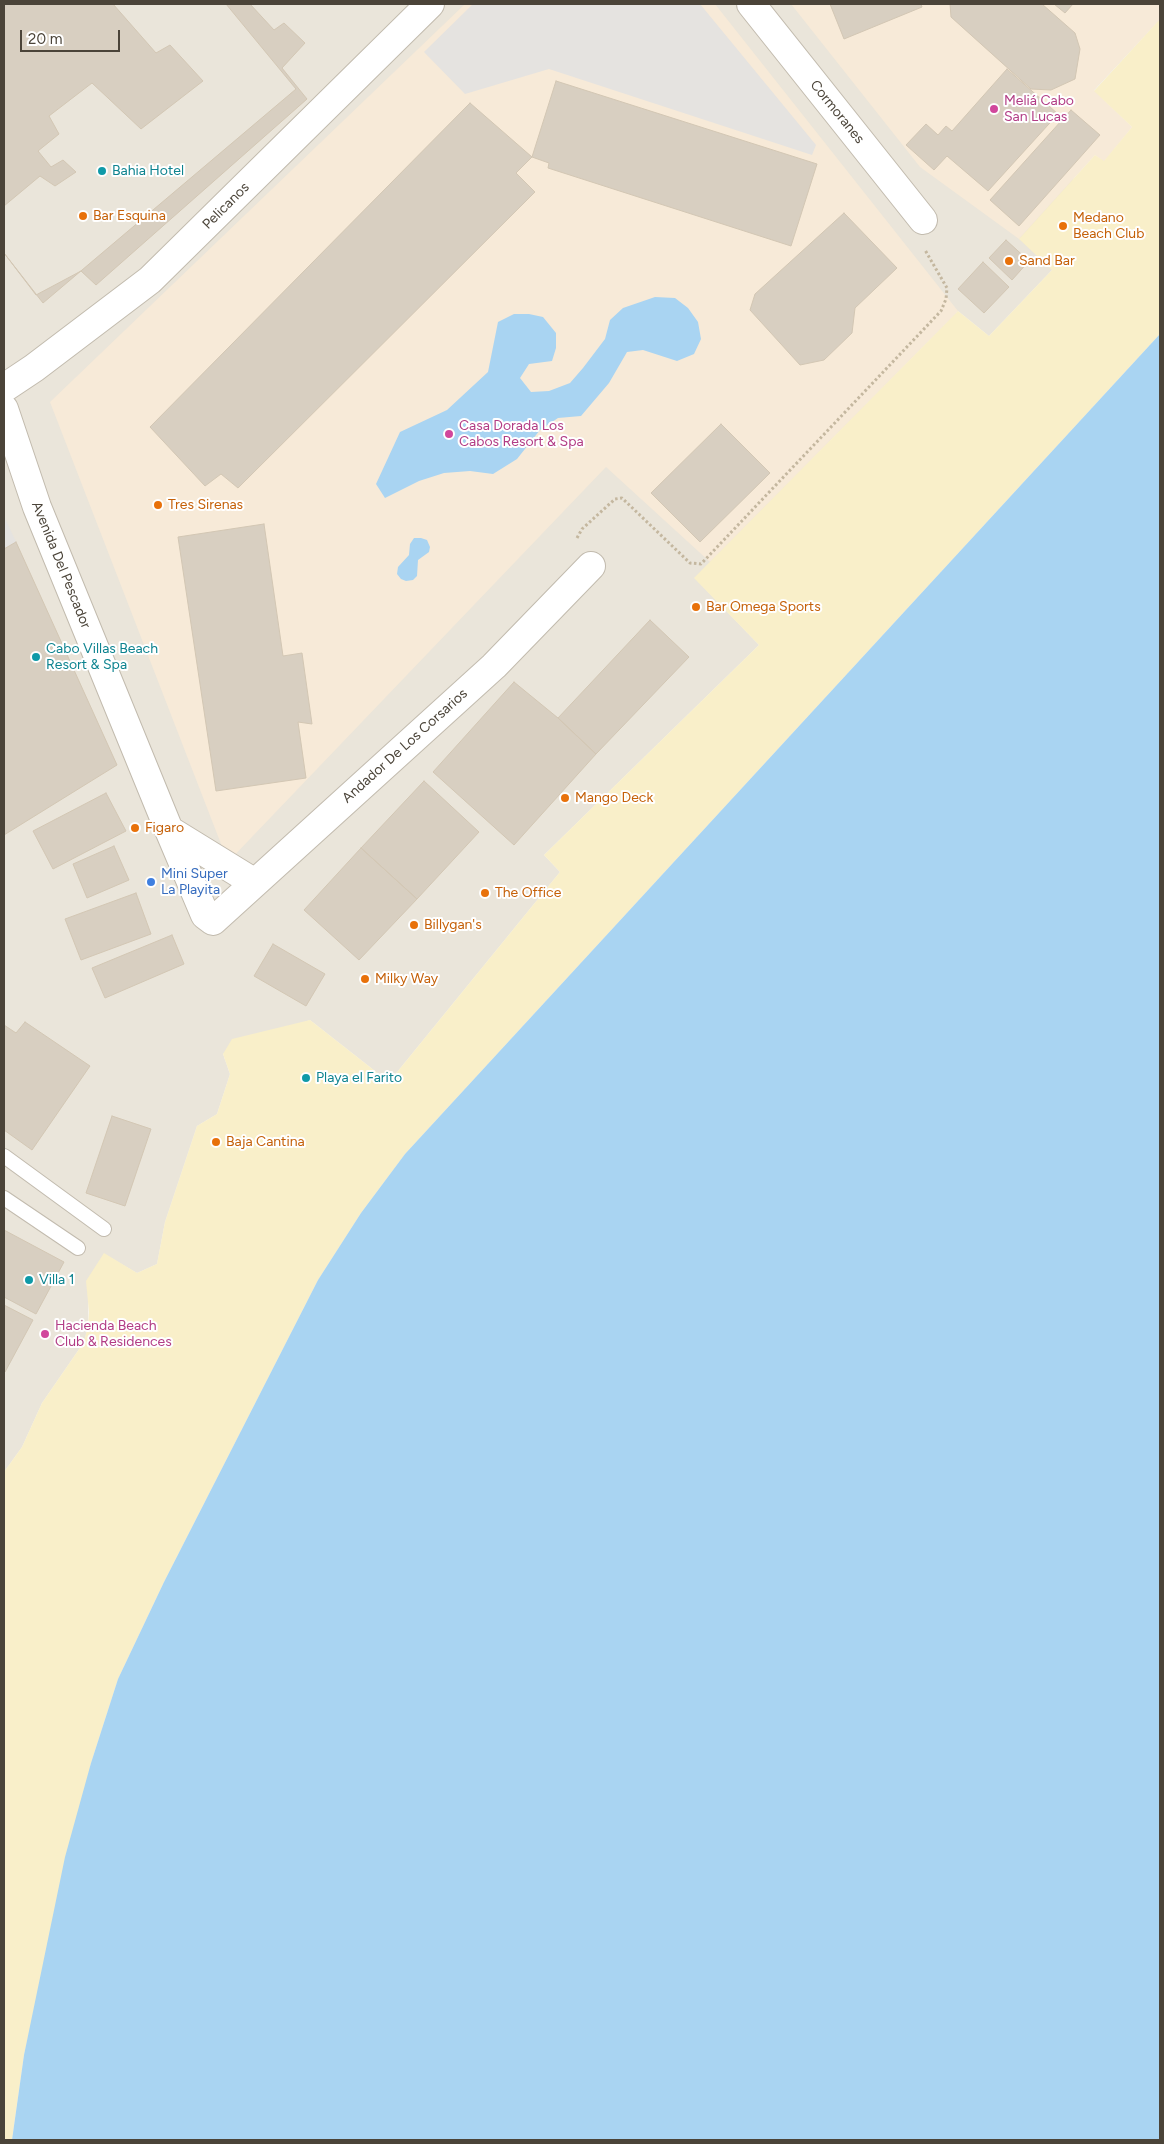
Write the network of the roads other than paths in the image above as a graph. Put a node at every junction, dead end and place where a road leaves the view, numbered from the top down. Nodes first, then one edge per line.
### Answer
1 (430, 4) edge
2 (750, 4) edge
3 (923, 220) road end
4 (4, 388) edge
5 (4, 409) edge
6 (591, 566) road end
7 (169, 830) junction
8 (255, 883) junction
9 (213, 922) joint
10 (4, 1156) edge
11 (4, 1198) edge
12 (104, 1229) dead end
13 (78, 1248) dead end

1 - 4 street, Pelicanos
2 - 3 street, Cormoranes
5 - 7 street, Avenida Del Pescador
6 - 8 street, Andador De Los Corsarios
7 - 8 street
7 - 9 street, Avenida Del Pescador
8 - 9 street, Andador De Los Corsarios
10 - 12 lane
11 - 13 lane

